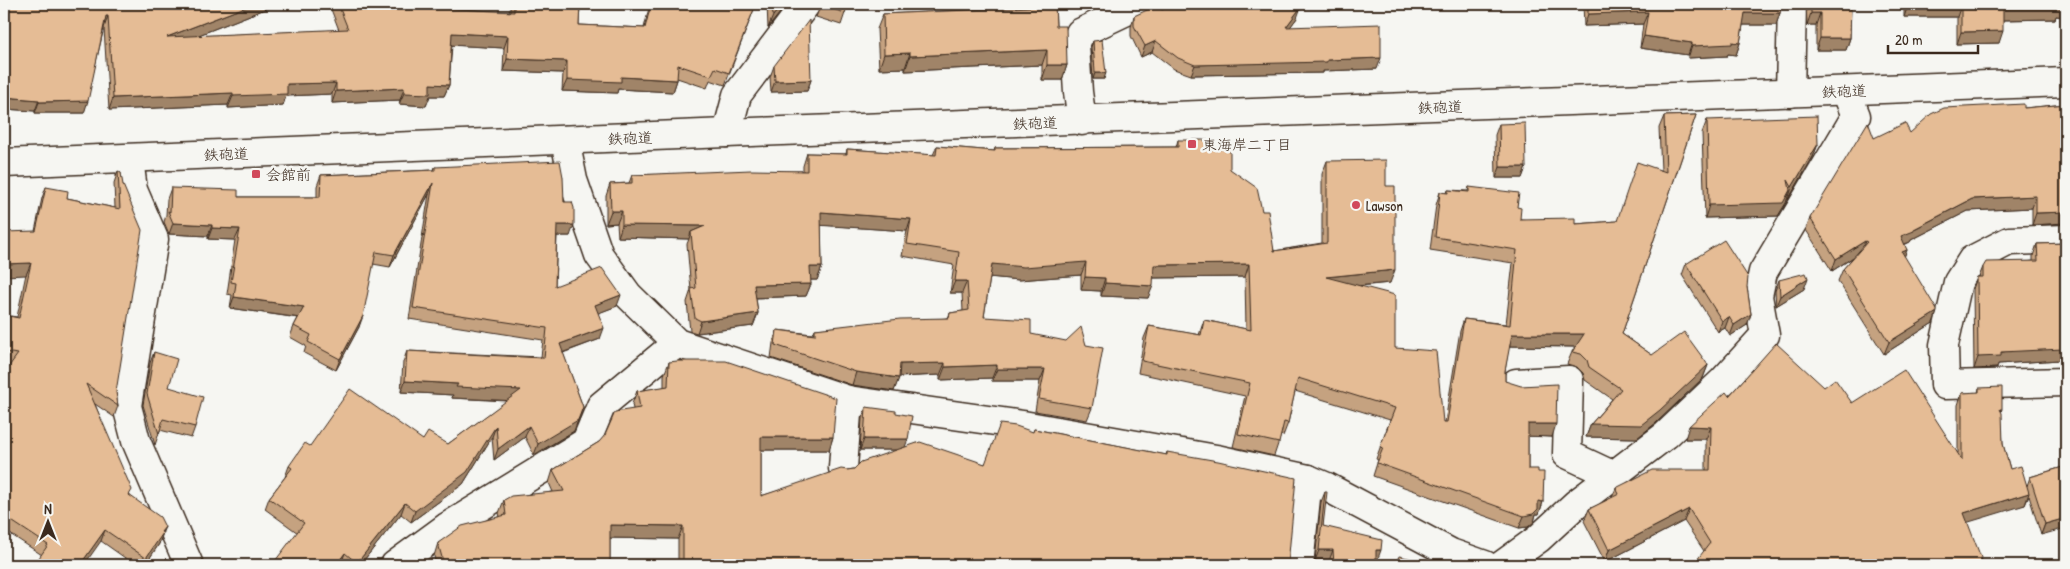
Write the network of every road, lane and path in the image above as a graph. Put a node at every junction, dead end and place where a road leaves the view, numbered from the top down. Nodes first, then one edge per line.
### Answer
1 (806, 4) edge
2 (1141, 4) edge
3 (1792, 4) edge
4 (2066, 82) edge
5 (1846, 91) junction
6 (1790, 93) junction
7 (1082, 121) junction
8 (727, 134) junction
9 (565, 140) junction
10 (129, 158) junction
11 (4, 164) edge
12 (2066, 239) edge
13 (678, 343) junction
14 (2066, 382) edge
15 (1516, 383) edge
16 (848, 400) junction
17 (843, 468) edge
18 (1612, 475) junction
19 (1308, 479) junction
20 (189, 565) edge
21 (396, 565) edge
22 (1299, 565) edge
23 (1485, 565) edge
24 (1502, 565) edge

1 - 8 street
2 - 7 street
3 - 6 street
4 - 5 street, 鉄砲道
5 - 6 street, 鉄砲道
5 - 18 street
6 - 7 street, 鉄砲道
7 - 8 street, 鉄砲道
8 - 9 street, 鉄砲道
9 - 10 street, 鉄砲道
9 - 13 street
10 - 11 street, 鉄砲道
10 - 20 street
12 - 14 street
13 - 16 street
13 - 21 street
15 - 18 street
16 - 17 street
16 - 19 street
18 - 24 street
19 - 22 street
19 - 23 street

